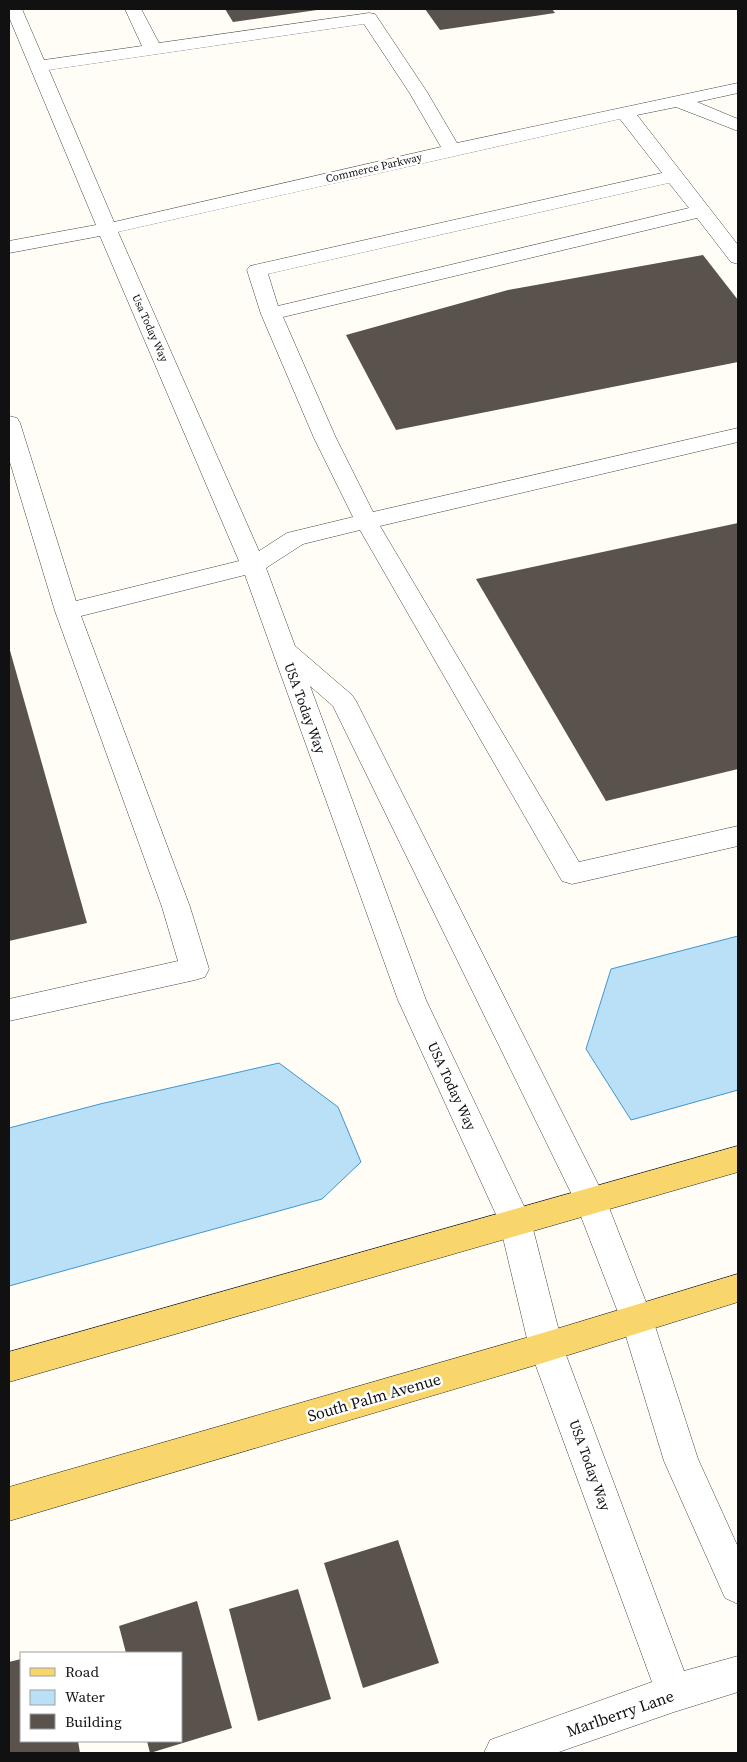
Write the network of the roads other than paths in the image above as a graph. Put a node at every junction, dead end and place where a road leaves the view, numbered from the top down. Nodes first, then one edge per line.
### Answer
1 (14, 9) edge
2 (134, 9) edge
3 (153, 49) junction
4 (38, 66) junction
5 (738, 88) edge
6 (678, 101) junction
7 (625, 113) junction
8 (738, 126) edge
9 (452, 150) junction
10 (674, 176) junction
11 (701, 211) junction
12 (107, 229) junction
13 (9, 247) edge
14 (738, 258) edge
15 (272, 314) junction
16 (9, 423) edge
17 (738, 435) edge
18 (366, 521) junction
19 (253, 565) junction
20 (67, 611) junction
21 (283, 649) junction
22 (738, 836) edge
23 (9, 1010) edge
24 (738, 1159) edge
25 (590, 1200) junction
26 (515, 1221) junction
27 (738, 1288) edge
28 (636, 1320) junction
29 (546, 1347) junction
30 (9, 1367) edge
31 (9, 1504) edge
32 (738, 1586) edge
33 (738, 1674) edge
34 (674, 1694) junction
35 (503, 1753) edge

1 - 4 street, Usa Today Way
2 - 3 street
3 - 4 street
3 - 9 street
4 - 12 street, Usa Today Way
5 - 6 street, Commerce Parkway
6 - 7 street, Commerce Parkway
6 - 8 street
7 - 9 street, Commerce Parkway
7 - 10 street
9 - 12 street, Commerce Parkway
10 - 11 street
10 - 15 street
11 - 14 street
11 - 15 street
12 - 13 street, Commerce Parkway
12 - 19 street, Usa Today Way
15 - 18 street
16 - 20 street
17 - 18 street
18 - 19 street
18 - 22 street
19 - 20 street
19 - 21 street, Usa Today Way
20 - 23 street
21 - 25 street, USA Today Way
21 - 26 street, USA Today Way
24 - 25 main road
25 - 26 main road
25 - 28 street, USA Today Way
26 - 29 street, USA Today Way
26 - 30 main road
27 - 28 main road, South Palm Avenue
28 - 29 main road, South Palm Avenue
28 - 32 street, USA Today Way
29 - 31 main road, South Palm Avenue
29 - 34 street, USA Today Way
33 - 34 street, Marlberry Lane
34 - 35 street, Marlberry Lane

